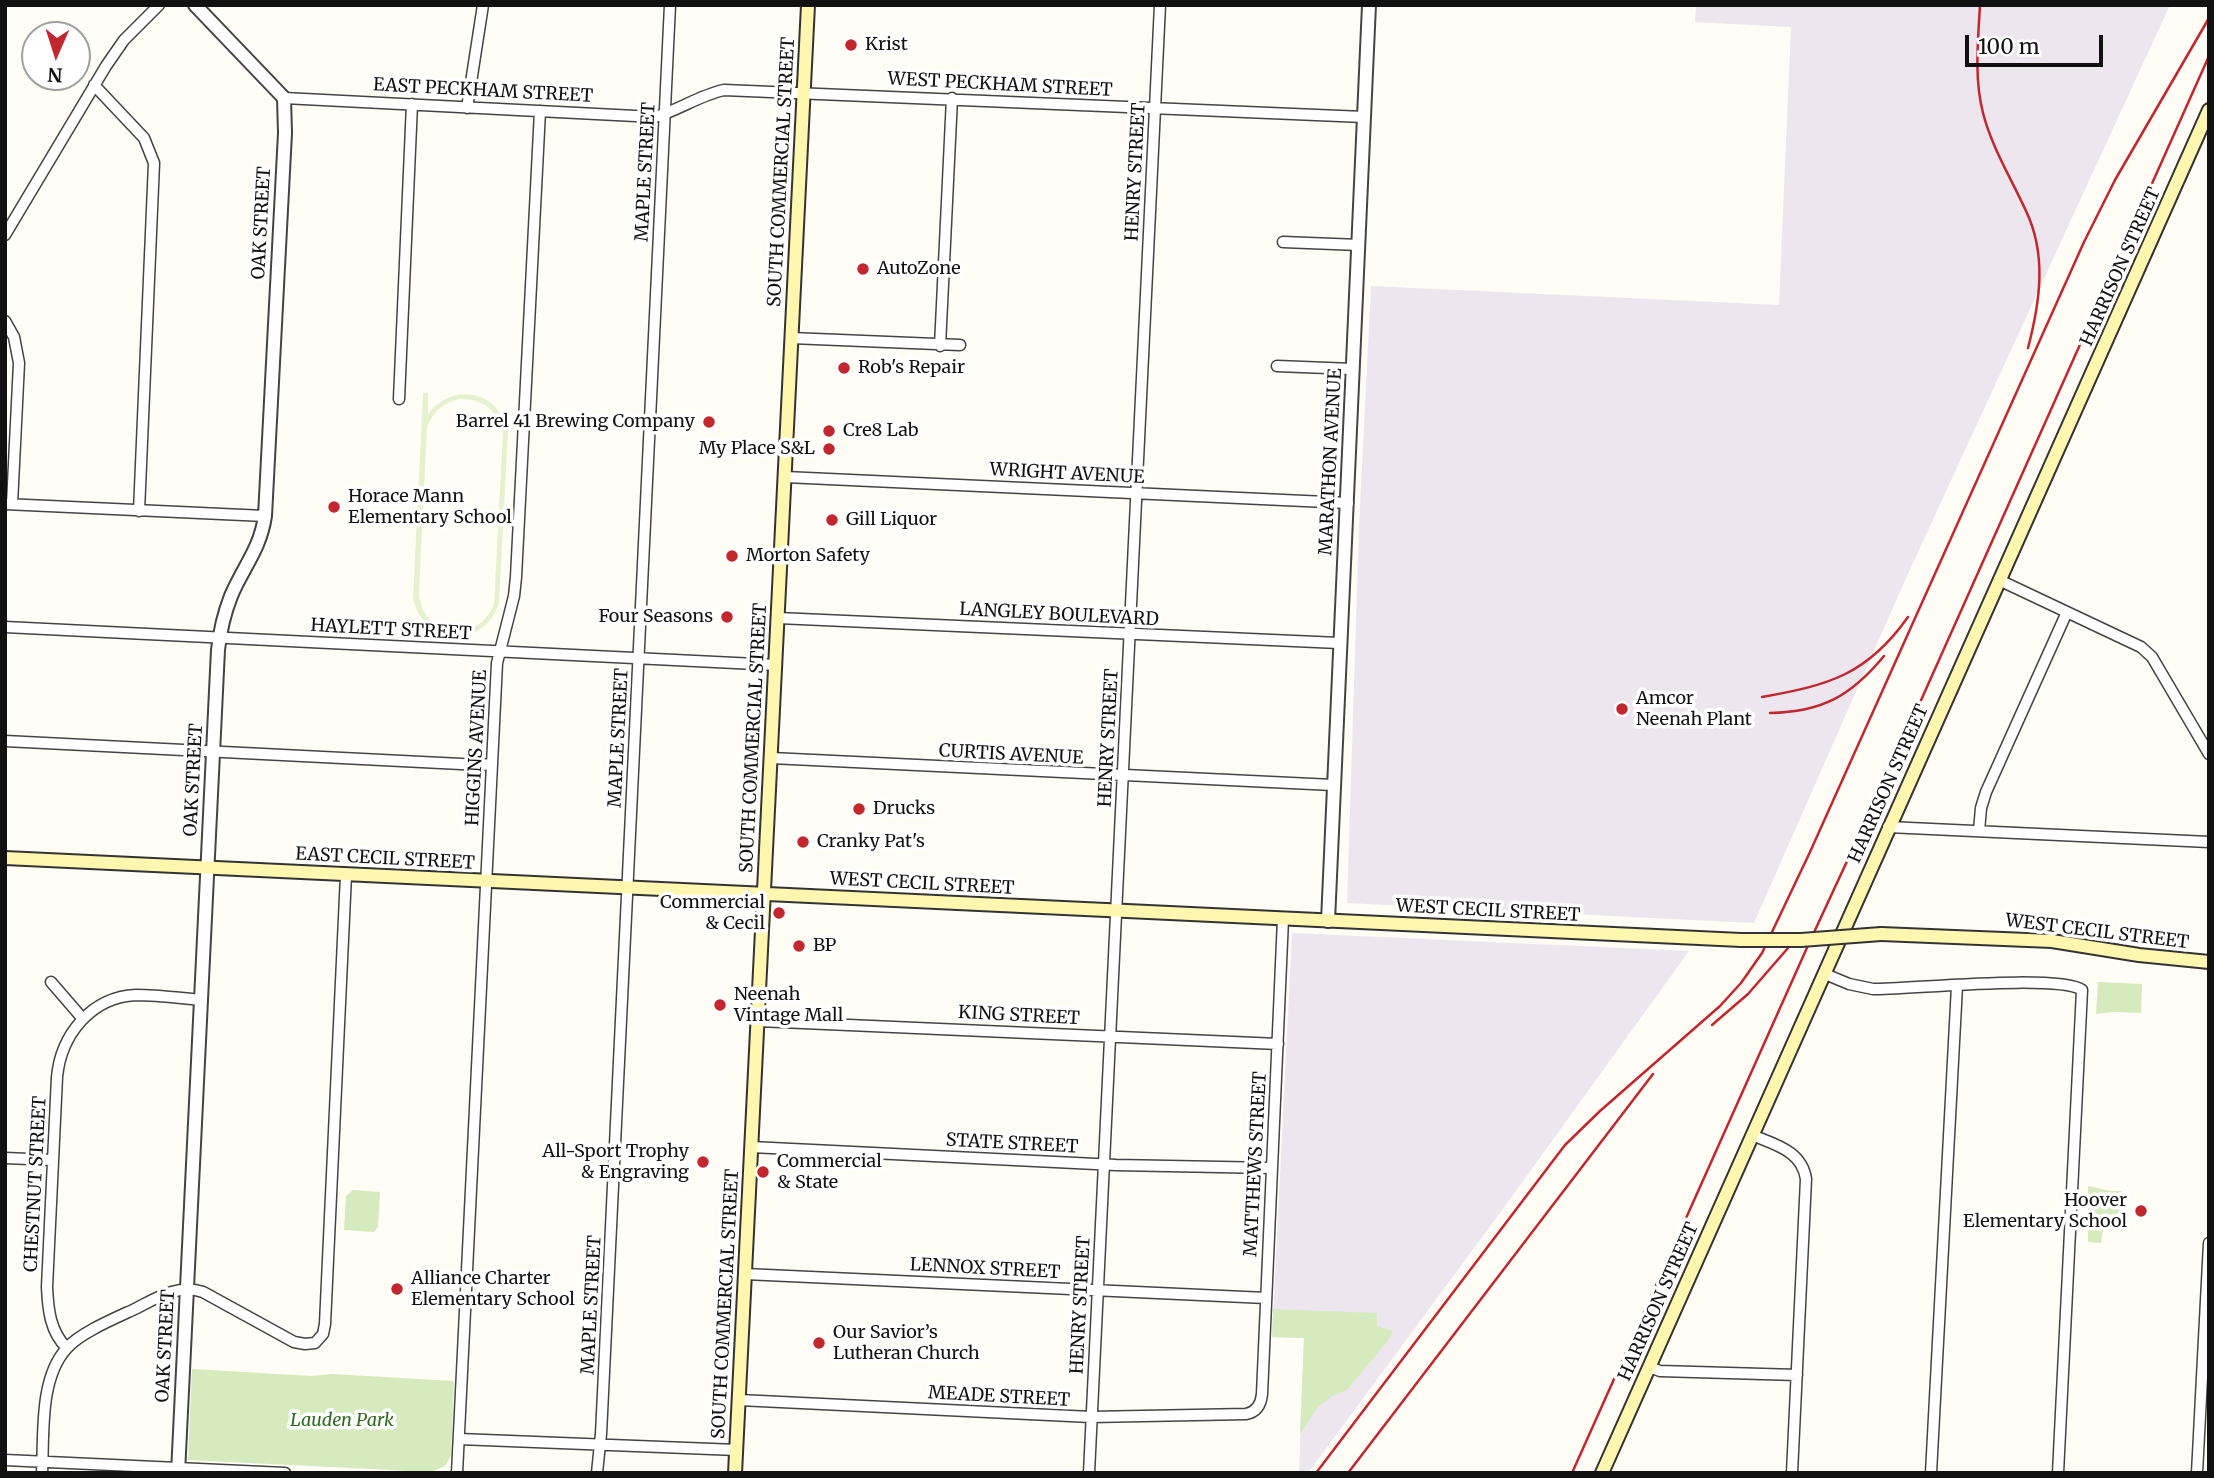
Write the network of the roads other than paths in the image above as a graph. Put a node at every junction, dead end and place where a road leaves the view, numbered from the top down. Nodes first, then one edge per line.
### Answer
1 (159, 5) edge
2 (195, 5) edge
3 (483, 5) edge
4 (670, 5) edge
5 (808, 5) edge
6 (1160, 5) edge
7 (1368, 5) edge
8 (94, 85) junction
9 (803, 93) junction
10 (284, 98) junction
11 (952, 98) junction
12 (412, 104) junction
13 (467, 108) junction
14 (1155, 108) junction
15 (2209, 110) edge
16 (540, 111) junction
17 (665, 114) junction
18 (1364, 117) junction
19 (5, 235) edge
20 (1283, 242) dead end
21 (1359, 245) junction
22 (5, 321) edge
23 (791, 338) junction
24 (960, 345) dead end
25 (940, 346) junction
26 (1277, 366) dead end
27 (1353, 369) junction
28 (399, 399) dead end
29 (785, 477) junction
30 (1137, 493) junction
31 (1348, 503) junction
32 (9, 504) edge
33 (139, 511) junction
34 (265, 516) junction
35 (1999, 580) junction
36 (2067, 612) junction
37 (778, 618) junction
38 (5, 626) edge
39 (1130, 634) junction
40 (219, 638) junction
41 (1339, 643) junction
42 (499, 651) junction
43 (639, 658) junction
44 (776, 665) junction
45 (5, 741) edge
46 (213, 752) junction
47 (2209, 754) edge
48 (771, 758) junction
49 (491, 764) junction
50 (1123, 776) junction
51 (1333, 785) junction
52 (1888, 827) junction
53 (1979, 831) junction
54 (2209, 842) edge
55 (5, 858) edge
56 (207, 867) junction
57 (346, 875) junction
58 (485, 881) junction
59 (627, 887) junction
60 (764, 893) junction
61 (1117, 911) junction
62 (1283, 919) junction
63 (1328, 921) junction
64 (2209, 962) edge
65 (1825, 974) junction
66 (51, 982) dead end
67 (1957, 986) junction
68 (201, 1000) junction
69 (83, 1018) junction
70 (758, 1021) junction
71 (1110, 1036) junction
72 (1278, 1044) junction
73 (1752, 1135) junction
74 (751, 1147) junction
75 (5, 1158) edge
76 (53, 1160) junction
77 (1104, 1164) junction
78 (1272, 1168) junction
79 (2209, 1243) edge
80 (745, 1274) junction
81 (187, 1289) junction
82 (1098, 1290) junction
83 (1266, 1298) junction
84 (67, 1348) junction
85 (1649, 1367) junction
86 (1797, 1376) junction
87 (739, 1400) junction
88 (1256, 1409) joint
89 (1091, 1417) junction
90 (458, 1439) junction
91 (600, 1445) junction
92 (737, 1450) junction
93 (5, 1460) edge
94 (43, 1467) edge
95 (178, 1471) edge
96 (285, 1473) edge
97 (457, 1473) edge
98 (597, 1473) edge
99 (735, 1473) edge
100 (1089, 1473) edge
101 (1602, 1473) edge
102 (1792, 1473) edge
103 (1931, 1473) edge
104 (2058, 1473) edge
105 (2197, 1473) edge

1 - 8 street
2 - 10 street
3 - 13 street
4 - 17 street, MAPLE STREET
5 - 9 main road, SOUTH COMMERCIAL STREET
6 - 14 street, HENRY STREET
7 - 18 street, MARATHON AVENUE
8 - 19 street
8 - 33 street
9 - 11 street, WEST PECKHAM STREET
9 - 17 street, EAST PECKHAM STREET
9 - 23 main road, SOUTH COMMERCIAL STREET
10 - 12 street, EAST PECKHAM STREET
10 - 34 street, OAK STREET
11 - 14 street, WEST PECKHAM STREET
11 - 25 street
12 - 13 street, EAST PECKHAM STREET
12 - 28 street
13 - 16 street, EAST PECKHAM STREET
14 - 18 street, WEST PECKHAM STREET
14 - 30 street, HENRY STREET
15 - 35 main road, HARRISON STREET
16 - 17 street, EAST PECKHAM STREET
16 - 42 street, HIGGINS AVENUE
17 - 43 street, MAPLE STREET
18 - 21 street, MARATHON AVENUE
20 - 21 street
21 - 27 street, MARATHON AVENUE
22 - 32 street
23 - 25 street
23 - 29 main road, SOUTH COMMERCIAL STREET
24 - 25 street
26 - 27 street
27 - 31 street, MARATHON AVENUE
29 - 30 street, WRIGHT AVENUE
29 - 37 main road, SOUTH COMMERCIAL STREET
30 - 31 street, WRIGHT AVENUE
30 - 39 street, HENRY STREET
31 - 41 street, MARATHON AVENUE
32 - 33 street
33 - 34 street
34 - 40 street, OAK STREET
35 - 36 street
35 - 52 main road, HARRISON STREET
36 - 47 street
36 - 53 street
37 - 39 street, LANGLEY BOULEVARD
37 - 44 main road, SOUTH COMMERCIAL STREET
38 - 40 street, HAYLETT STREET
39 - 41 street, LANGLEY BOULEVARD
39 - 50 street, HENRY STREET
40 - 42 street, HAYLETT STREET
40 - 46 street, OAK STREET
41 - 51 street, MARATHON AVENUE
42 - 43 street, HAYLETT STREET
42 - 49 street, HIGGINS AVENUE
43 - 44 street, HAYLETT STREET
43 - 59 street, MAPLE STREET
44 - 48 main road, SOUTH COMMERCIAL STREET
45 - 46 street
46 - 49 street
46 - 56 street, OAK STREET
48 - 50 street, CURTIS AVENUE
48 - 60 main road, SOUTH COMMERCIAL STREET
49 - 58 street, HIGGINS AVENUE
50 - 51 street, CURTIS AVENUE
50 - 61 street, HENRY STREET
51 - 63 street, MARATHON AVENUE
52 - 53 street
52 - 65 main road, HARRISON STREET
53 - 54 street
55 - 56 main road, EAST CECIL STREET
56 - 57 main road, EAST CECIL STREET
56 - 68 street, OAK STREET
57 - 58 main road, EAST CECIL STREET
57 - 81 street
58 - 59 main road, EAST CECIL STREET
58 - 90 street, HIGGINS AVENUE
59 - 60 main road, EAST CECIL STREET
59 - 91 street, MAPLE STREET
60 - 61 main road, WEST CECIL STREET
60 - 70 main road, SOUTH COMMERCIAL STREET
61 - 62 main road, WEST CECIL STREET
61 - 71 street, HENRY STREET
62 - 63 main road, WEST CECIL STREET
62 - 72 street, MATTHEWS STREET
63 - 64 main road, WEST CECIL STREET, bridge
65 - 67 street
65 - 73 main road, HARRISON STREET
66 - 69 street
67 - 103 street
67 - 104 street
68 - 69 street, CHESTNUT STREET
68 - 81 street, OAK STREET
69 - 76 street, CHESTNUT STREET
70 - 71 street, KING STREET
70 - 74 main road, SOUTH COMMERCIAL STREET
71 - 72 street, KING STREET
71 - 77 street, HENRY STREET
72 - 78 street, MATTHEWS STREET
73 - 85 main road, HARRISON STREET
73 - 86 street
74 - 77 street, STATE STREET
74 - 80 main road, SOUTH COMMERCIAL STREET
75 - 76 street
76 - 84 street, CHESTNUT STREET
77 - 78 street, STATE STREET
77 - 82 street, HENRY STREET
78 - 83 street, MATTHEWS STREET
79 - 105 street
80 - 82 street, LENNOX STREET
80 - 87 main road, SOUTH COMMERCIAL STREET
81 - 84 street
81 - 95 street, OAK STREET
82 - 83 street, LENNOX STREET
82 - 89 street, HENRY STREET
83 - 88 street, MATTHEWS STREET
84 - 94 street
85 - 86 street
85 - 101 main road, HARRISON STREET
86 - 102 street
87 - 89 street, MEADE STREET
87 - 92 main road, SOUTH COMMERCIAL STREET
88 - 89 street, MEADE STREET
89 - 100 street, HENRY STREET
90 - 91 street
90 - 97 street, HIGGINS AVENUE
91 - 92 street
91 - 98 street, MAPLE STREET
92 - 99 main road, SOUTH COMMERCIAL STREET
93 - 94 street
94 - 95 street
95 - 96 street

